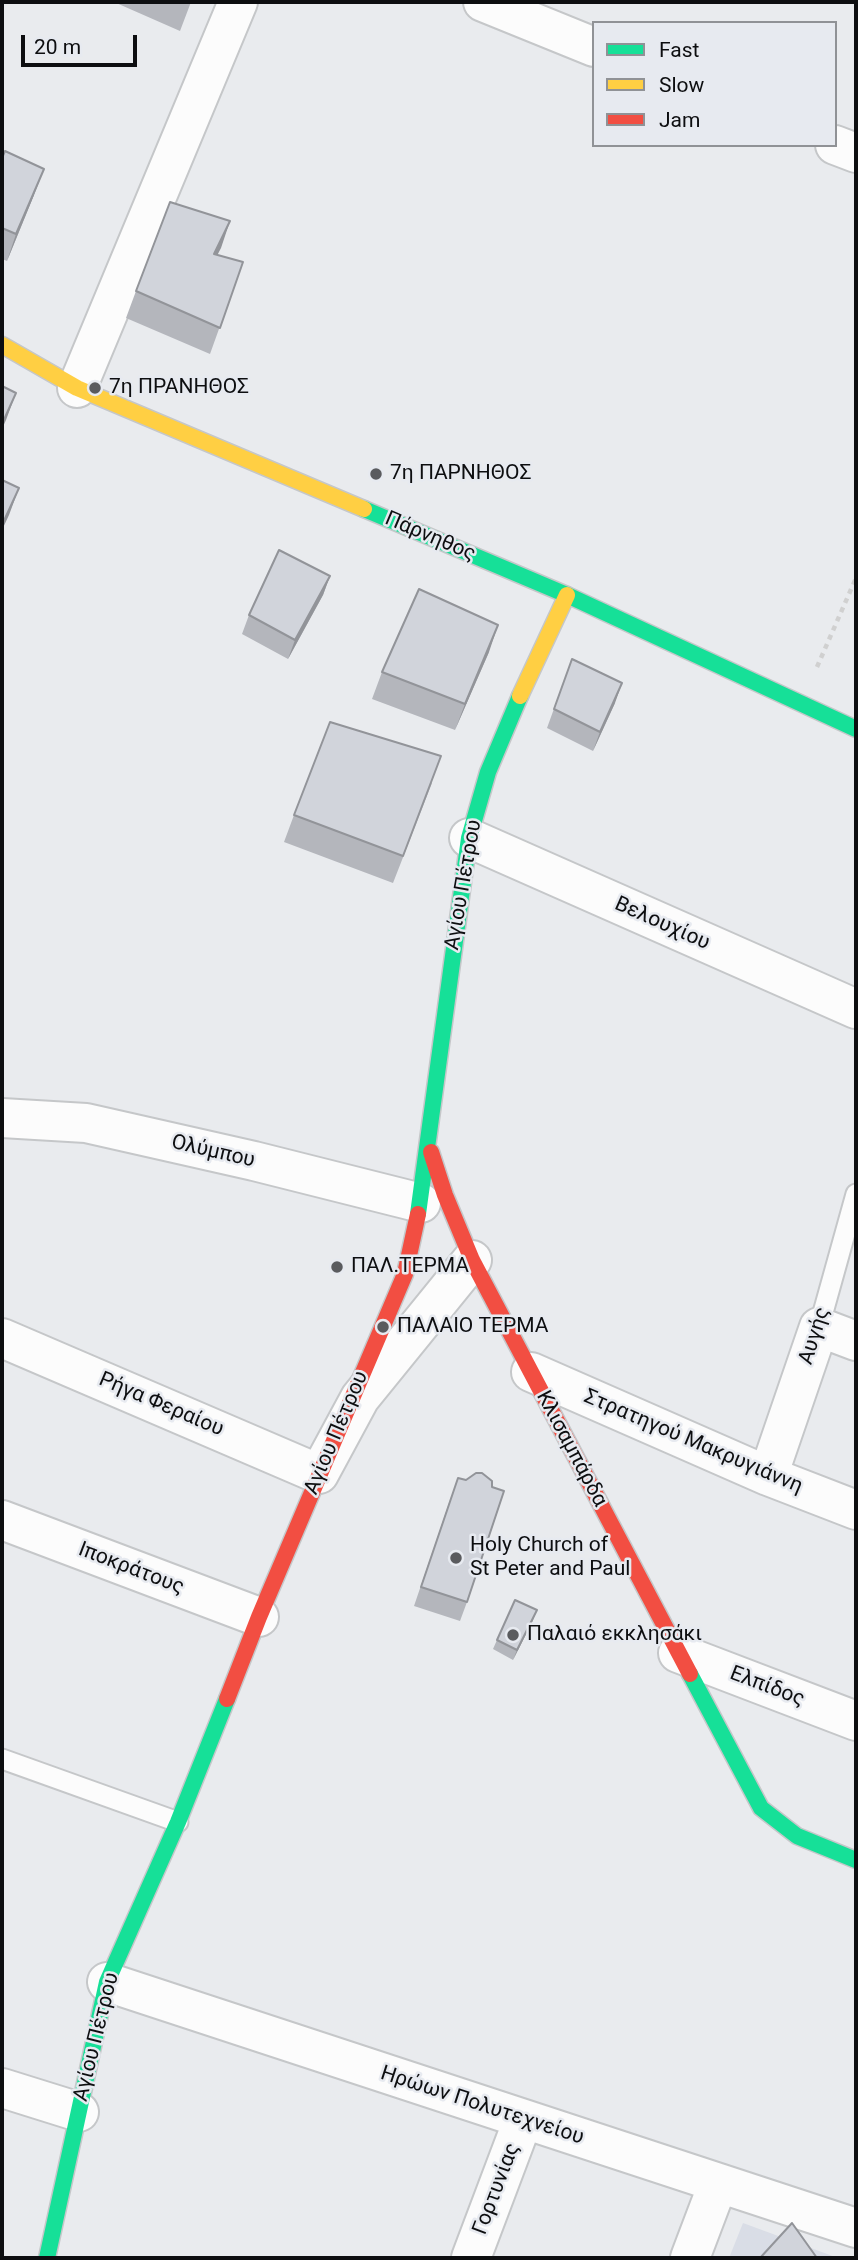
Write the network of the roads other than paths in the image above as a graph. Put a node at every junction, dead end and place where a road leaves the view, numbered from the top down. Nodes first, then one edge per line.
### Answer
1 (238, 2) edge
2 (483, 2) edge
3 (592, 46) edge
4 (837, 146) edge
5 (856, 153) edge
6 (2, 345) edge
7 (77, 388) junction
8 (567, 595) junction
9 (856, 729) edge
10 (468, 838) junction
11 (856, 1009) edge
12 (434, 1091) junction
13 (2, 1118) edge
14 (856, 1194) edge
15 (421, 1203) junction
16 (471, 1260) junction
17 (820, 1326) junction
18 (2, 1338) edge
19 (856, 1340) edge
20 (531, 1372) junction
21 (319, 1474) junction
22 (768, 1476) junction
23 (856, 1510) edge
24 (2, 1520) edge
25 (259, 1617) junction
26 (678, 1653) junction
27 (856, 1721) edge
28 (2, 1759) edge
29 (178, 1822) junction
30 (856, 1860) edge
31 (107, 1982) junction
32 (2, 2088) edge
33 (79, 2112) junction
34 (523, 2120) junction
35 (718, 2183) junction
36 (856, 2228) edge
37 (47, 2258) edge
38 (471, 2258) edge
39 (690, 2258) edge

1 - 7 street
2 - 3 street
4 - 5 street
6 - 7 street, Πάρνηθος
7 - 8 street, Πάρνηθος
8 - 9 street, Πάρνηθος
8 - 10 street, Αγίου Πέτρου
10 - 11 street, Βελουχίου
10 - 12 street, Αγίου Πέτρου
12 - 15 street, Αγίου Πέτρου
12 - 16 street, Κλισαμπάρδα
13 - 15 street, Ολύμπου
14 - 17 lane, Αυγής
15 - 21 street, Αγίου Πέτρου
16 - 20 street, Κλισαμπάρδα
16 - 21 street
17 - 19 street
17 - 22 street, Αυγής
18 - 21 street, Ρήγα Φεραίου
20 - 22 street, Στρατηγού Μακρυγιάννη
20 - 26 street, Κλισαμπάρδα
21 - 25 street, Αγίου Πέτρου
22 - 23 street, Στρατηγού Μακρυγιάννη
24 - 25 street, Ιποκράτους
25 - 29 street, Αγίου Πέτρου
26 - 27 street, Ελπίδος
26 - 30 street, Κλισαμπάρδα
28 - 29 lane
29 - 31 street, Αγίου Πέτρου
31 - 33 street, Αγίου Πέτρου
31 - 34 street, Ηρώων Πολυτεχνείου
32 - 33 street
33 - 37 street, Αγίου Πέτρου
34 - 35 street, Ηρώων Πολυτεχνείου
34 - 38 street, Γορτυνίας
35 - 36 street, Ηρώων Πολυτεχνείου
35 - 39 street

